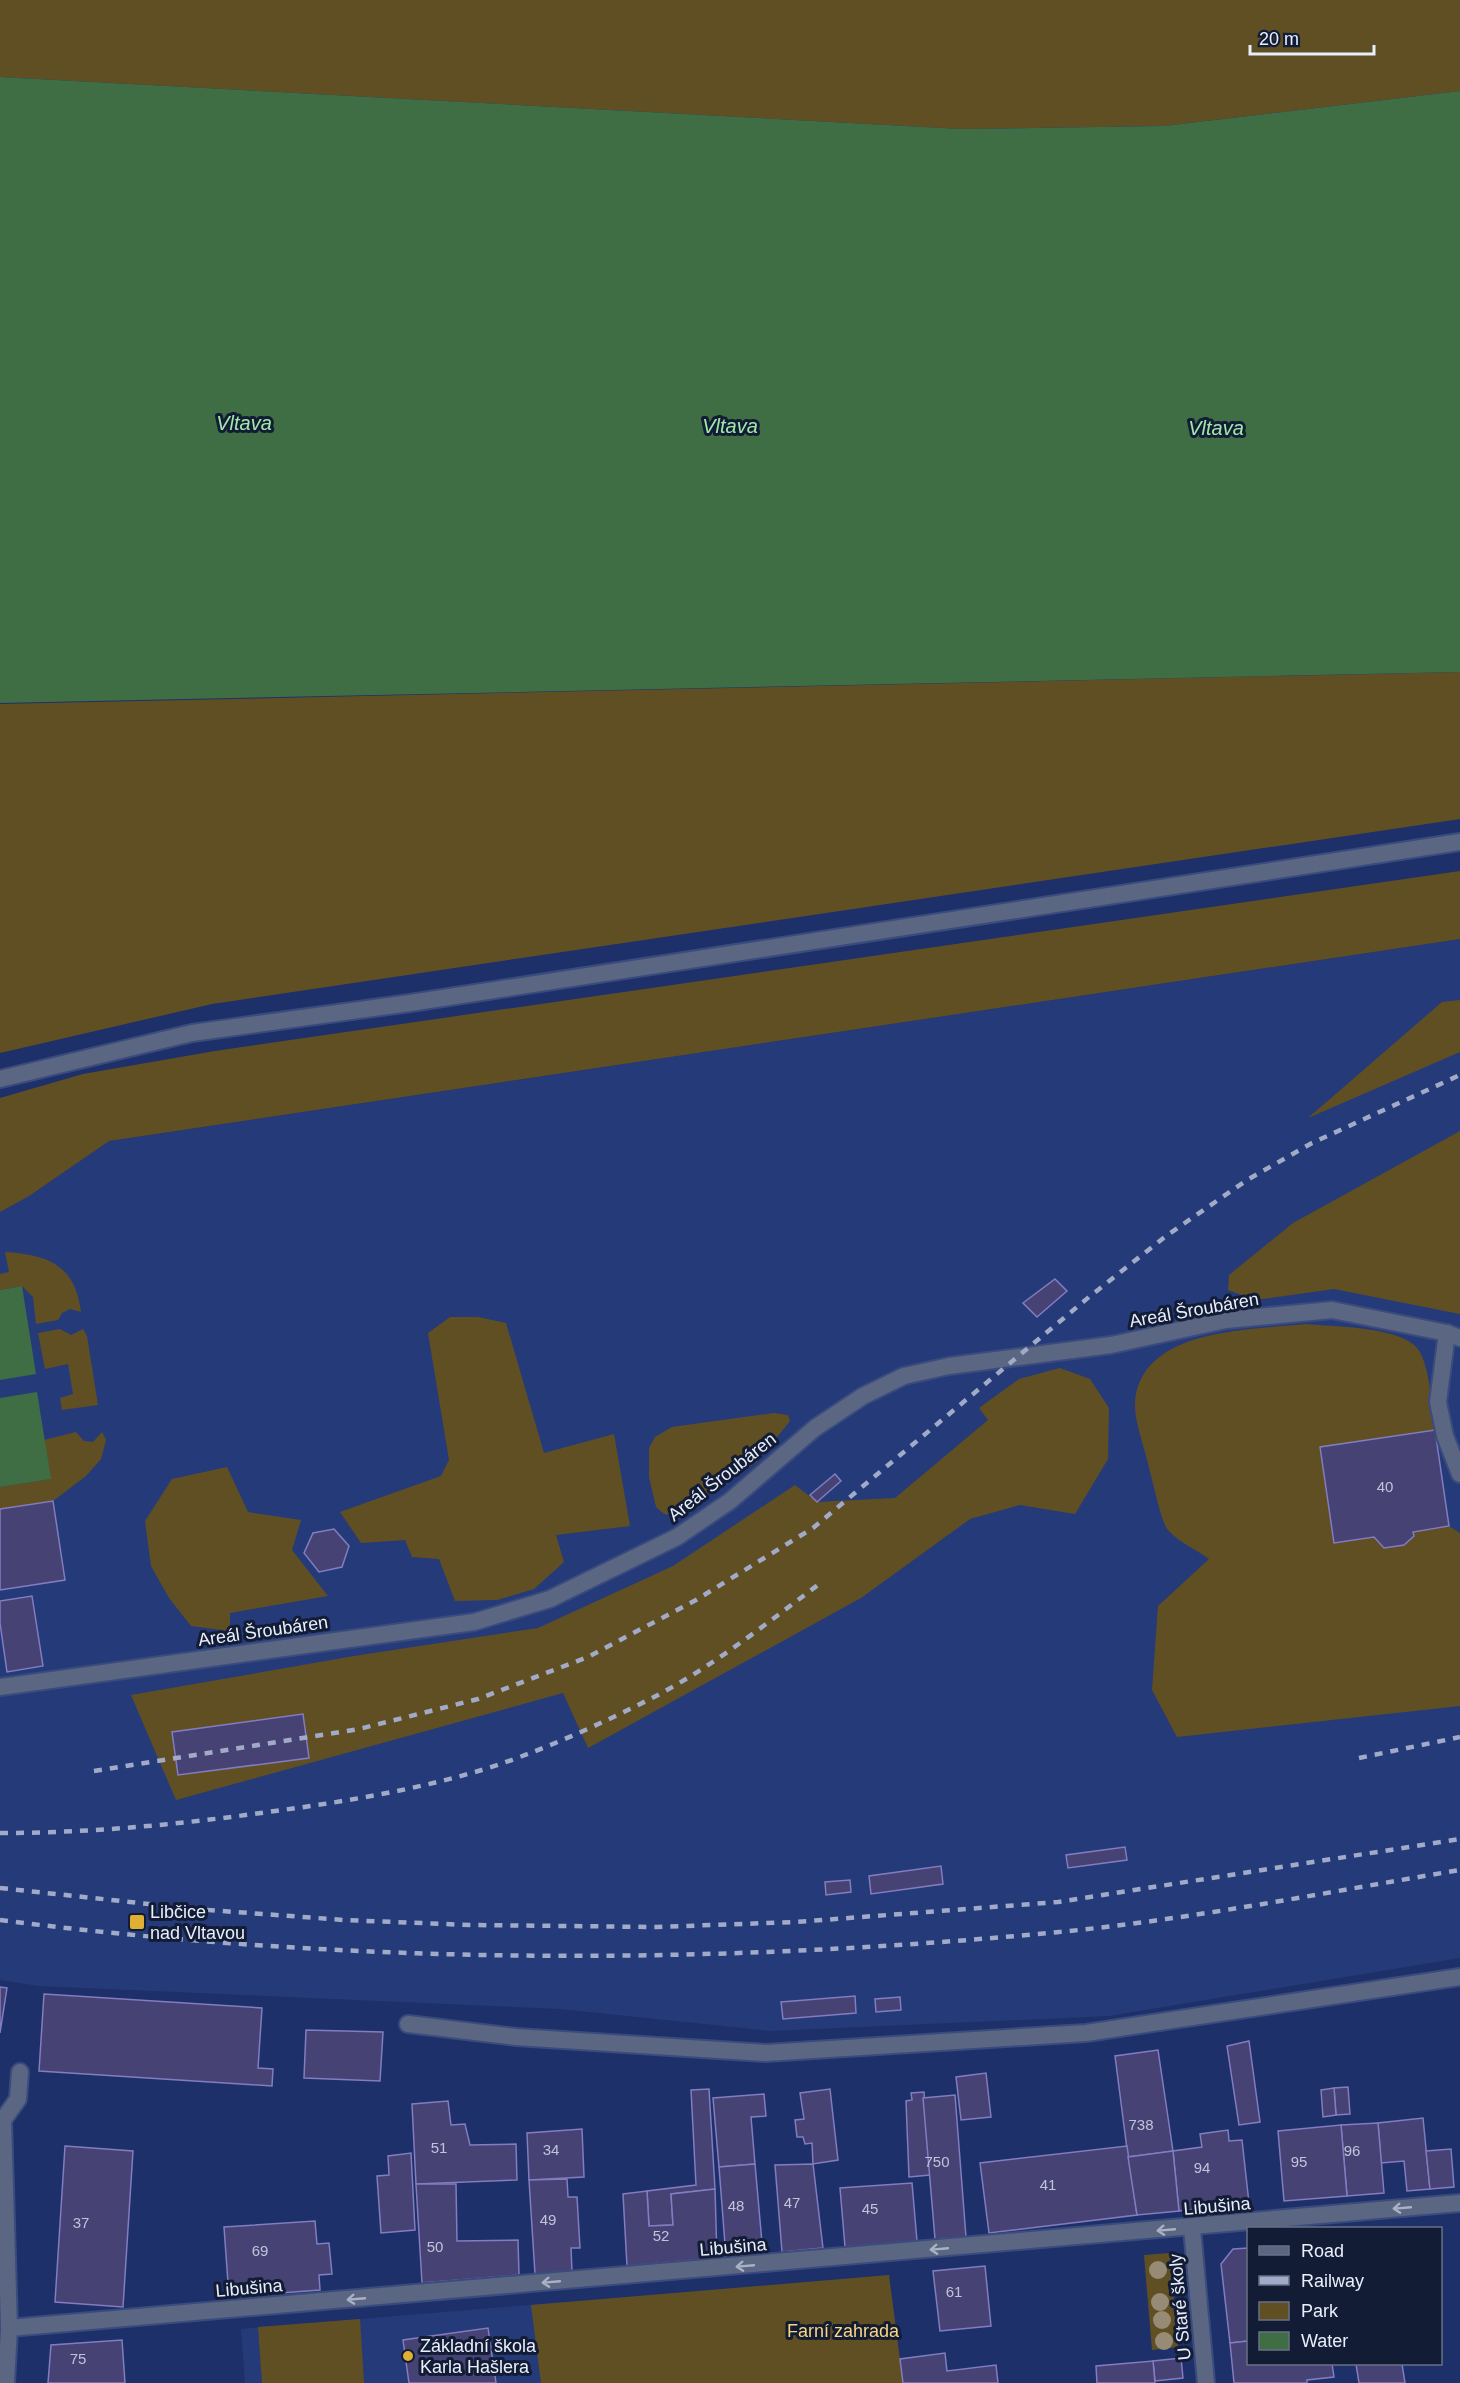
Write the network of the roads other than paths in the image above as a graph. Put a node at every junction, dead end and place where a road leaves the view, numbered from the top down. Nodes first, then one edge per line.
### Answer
1 (1460, 842) edge
2 (0, 1079) edge
3 (1454, 1335) edge
4 (1460, 1474) edge
5 (0, 1687) edge
6 (1460, 1977) edge
7 (408, 2024) dead end
8 (20, 2072) dead end
9 (1460, 2203) edge
10 (1192, 2228) junction
11 (9, 2328) junction
12 (6, 2383) edge
13 (1206, 2383) edge

1 - 2 street
3 - 4 street
3 - 5 street, Areál Šroubáren
6 - 7 street
8 - 11 street
9 -> 10 street, Libušina
10 -> 11 street, Libušina
10 - 13 street, U Staré školy
11 - 12 street

